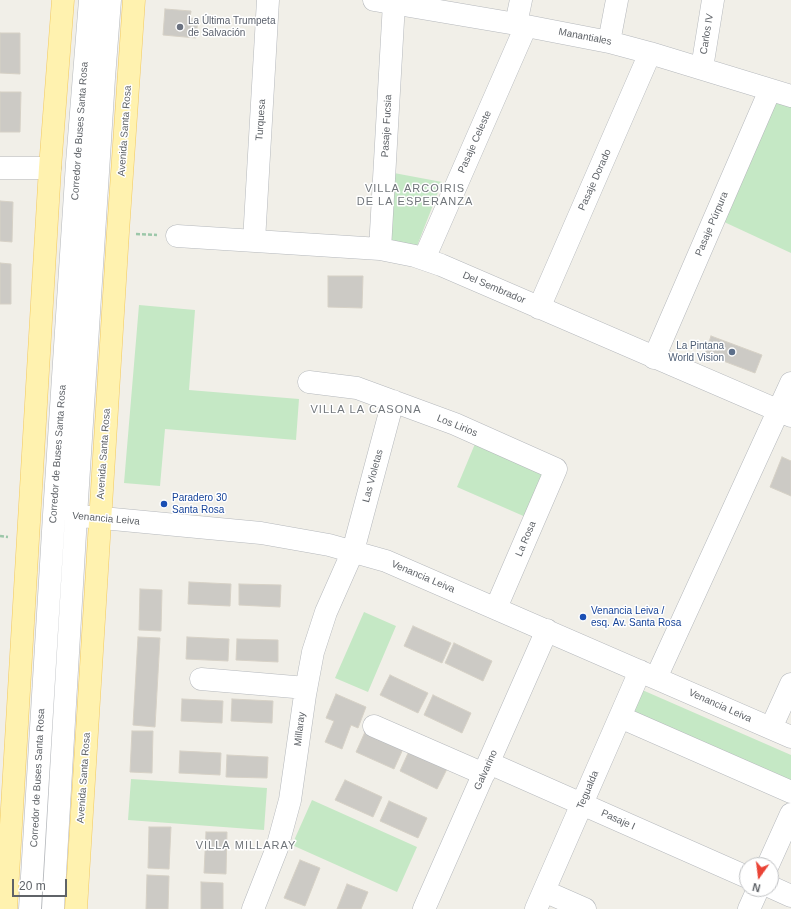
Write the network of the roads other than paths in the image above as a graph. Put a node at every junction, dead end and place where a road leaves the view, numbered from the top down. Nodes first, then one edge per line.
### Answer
1 (62, 0) edge
2 (90, 0) edge
3 (110, 0) edge
4 (134, 0) edge
5 (268, 0) edge
6 (521, 0) edge
7 (617, 0) edge
8 (713, 0) edge
9 (384, 1) edge
10 (521, 25) junction
11 (609, 42) junction
12 (650, 53) junction
13 (702, 68) junction
14 (770, 90) junction
15 (791, 96) edge
16 (0, 168) edge
17 (50, 168) junction
18 (177, 236) road end
19 (254, 241) junction
20 (380, 249) junction
21 (424, 259) junction
22 (539, 308) junction
23 (654, 358) junction
24 (308, 382) dead end
25 (791, 383) edge
26 (393, 401) junction
27 (785, 413) edge
28 (556, 469) joint
29 (30, 513) junction
30 (54, 515) junction
31 (76, 516) junction
32 (100, 518) junction
33 (353, 551) junction
34 (496, 608) junction
35 (547, 630) junction
36 (648, 674) junction
37 (201, 678) dead end
38 (791, 684) edge
39 (306, 688) junction
40 (620, 717) junction
41 (374, 726) dead end
42 (771, 728) junction
43 (791, 737) edge
44 (486, 768) junction
45 (7, 777) edge
46 (791, 792) edge
47 (582, 804) junction
48 (791, 814) edge
49 (772, 857) edge
50 (739, 873) edge
51 (779, 891) edge
52 (791, 896) edge
53 (754, 897) edge
54 (540, 900) edge
55 (6, 909) edge
56 (30, 909) edge
57 (53, 909) edge
58 (76, 909) edge
59 (254, 909) edge
60 (424, 909) edge
61 (585, 909) edge
62 (749, 909) edge

1 - 17 main road
2 - 30 street, Corredor de Buses Santa Rosa
3 - 31 street, Corredor de Buses Santa Rosa
4 - 32 main road, Avenida Santa Rosa
5 - 19 street, Turquesa
6 - 10 street, Pasaje Celeste
7 - 11 street
8 - 13 street, Carlos IV
9 - 10 street, Manantiales
9 - 20 street, Pasaje Fucsia
10 - 11 street, Manantiales
10 - 21 street, Pasaje Celeste
11 - 12 street, Manantiales
12 - 13 street, Manantiales
12 - 22 street, Pasaje Dorado
13 - 14 street, Manantiales
14 - 15 street, Manantiales
14 - 23 street, Pasaje Púrpura
16 - 17 street
17 - 29 main road
18 - 19 street, Del Sembrador
19 - 20 street, Del Sembrador
20 - 21 street, Del Sembrador
21 - 22 street, Del Sembrador
22 - 23 street, Del Sembrador
23 - 27 street, Del Sembrador
24 - 26 street, Los Lirios
25 - 27 street, Tegualda
26 - 28 street, Los Lirios
26 - 33 street, Las Violetas
27 - 36 street, Tegualda
28 - 34 street, La Rosa
29 - 30 street, Venancia Leiva
29 - 45 main road
30 - 31 street, Venancia Leiva
30 - 56 street, Corredor de Buses Santa Rosa
31 - 32 street, Venancia Leiva
31 - 57 street, Corredor de Buses Santa Rosa
32 - 33 street, Venancia Leiva
32 - 58 main road, Avenida Santa Rosa
33 - 34 street, Venancia Leiva
33 - 39 street, Millaray
34 - 35 street, Venancia Leiva
35 - 36 street, Venancia Leiva
35 - 44 street, Galvarino
36 - 40 street, Tegualda
36 - 42 street, Venancia Leiva
37 - 39 street
38 - 42 street
39 - 59 street, Millaray
40 - 46 street
40 - 47 street, Tegualda
41 - 44 street, Pasaje I
42 - 43 street, Venancia Leiva
44 - 47 street, Pasaje I
44 - 60 street, Galvarino
45 - 55 main road
47 - 50 street, Pasaje I
47 - 54 street, Tegualda
48 - 49 street
51 - 52 street
53 - 62 street
54 - 61 street

